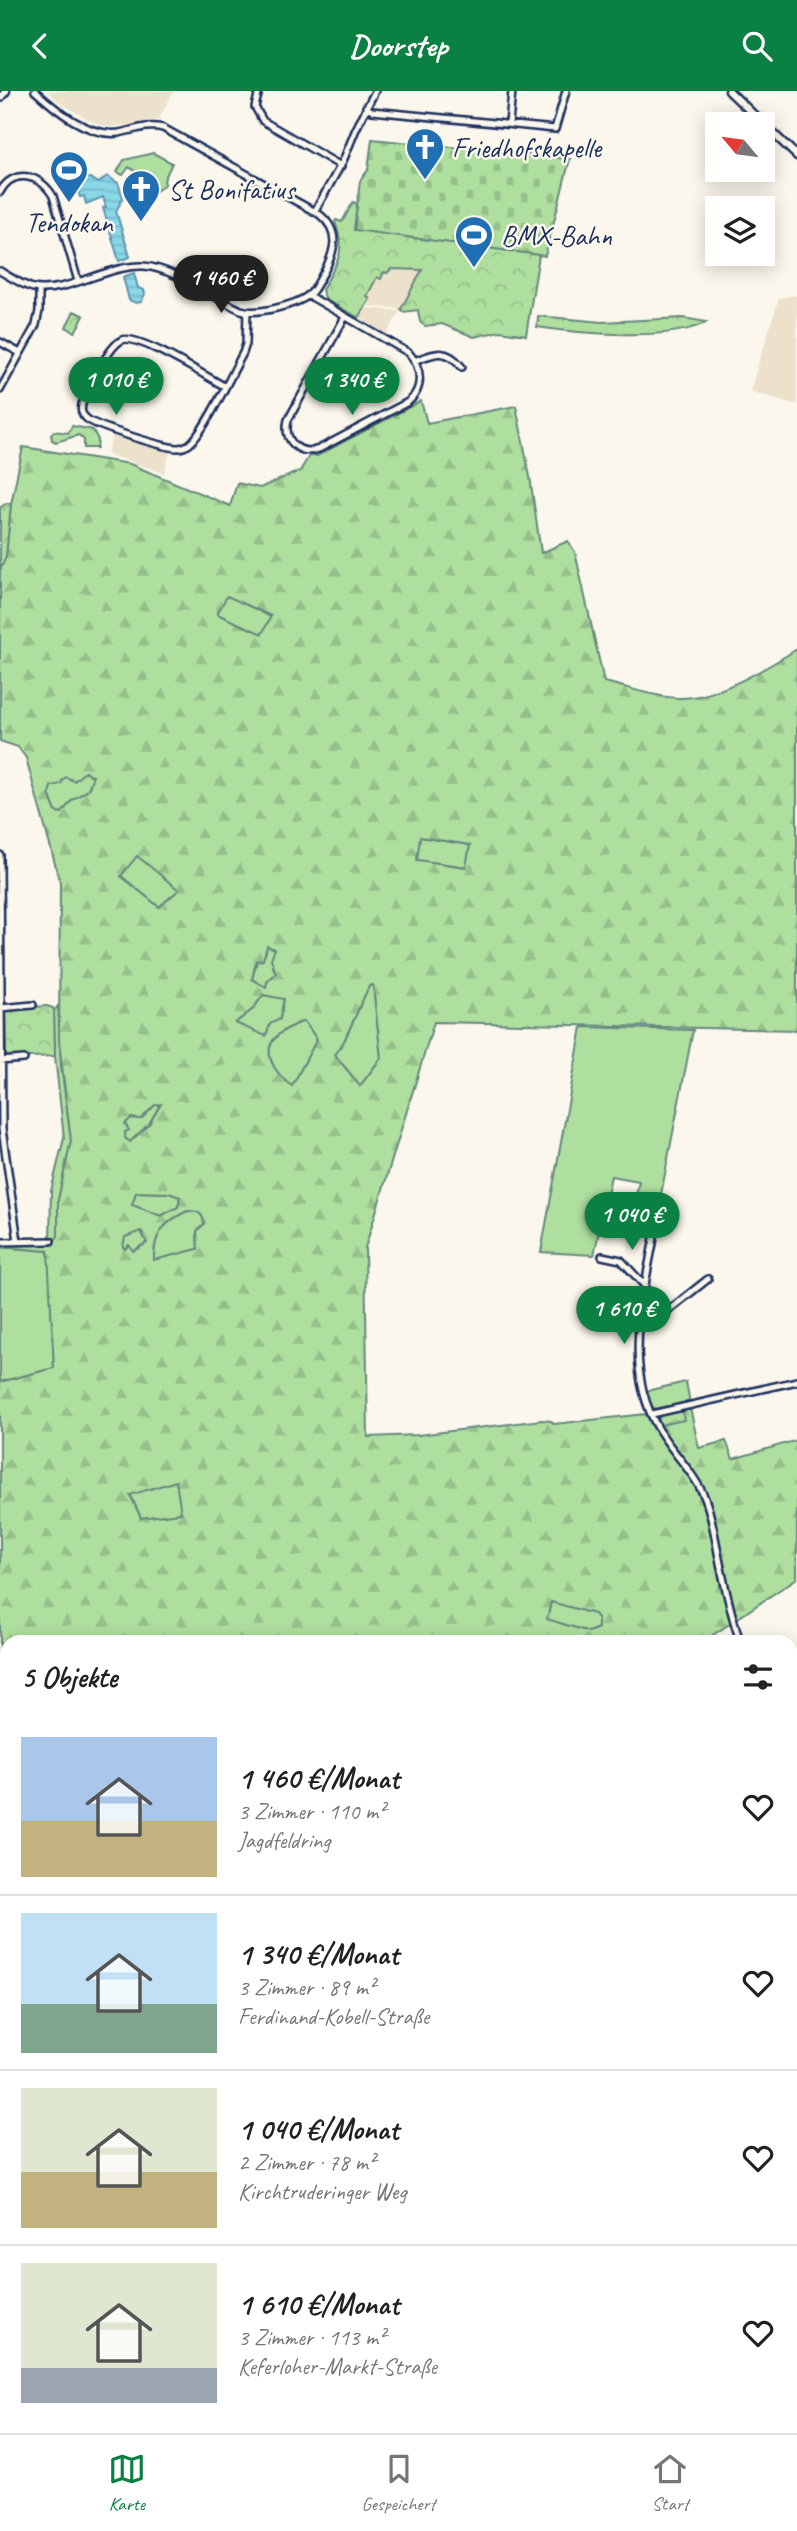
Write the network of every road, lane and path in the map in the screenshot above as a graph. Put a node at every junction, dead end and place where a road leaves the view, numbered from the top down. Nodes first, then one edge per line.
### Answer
1 (6, 91) edge
2 (35, 91) edge
3 (259, 91) edge
4 (375, 91) edge
5 (512, 91) edge
6 (566, 91) edge
7 (729, 91) edge
8 (0, 97) edge
9 (366, 107) junction
10 (509, 124) junction
11 (797, 156) edge
12 (341, 166) junction
13 (0, 192) edge
14 (315, 211) junction
15 (0, 271) edge
16 (78, 281) junction
17 (39, 289) junction
18 (308, 295) junction
19 (247, 312) junction
20 (345, 317) junction
21 (0, 342) edge
22 (20, 353) junction
23 (414, 361) junction
24 (462, 367) dead end
25 (224, 386) junction
26 (0, 390) edge
27 (0, 855) edge
28 (33, 1005) dead end
29 (1, 1008) edge
30 (24, 1059) dead end
31 (1, 1061) edge
32 (3, 1168) edge
33 (654, 1238) dead end
34 (18, 1241) junction
35 (51, 1241) dead end
36 (0, 1242) edge
37 (602, 1256) dead end
38 (709, 1279) dead end
39 (644, 1285) junction
40 (639, 1322) junction
41 (797, 1381) edge
42 (652, 1414) junction
43 (738, 1635) edge

1 - 8 main road
2 - 14 street
3 - 12 street
4 - 9 street
5 - 10 street
6 - 10 street
7 - 11 main road
9 - 10 street
9 - 12 street
12 - 14 street
13 - 16 street
14 - 18 street
15 - 17 street
16 - 17 street
16 - 19 street
17 - 22 street
18 - 19 street
18 - 20 street
19 - 25 street
20 - 23 street
20 - 23 street
21 - 22 street
22 - 26 street
23 - 24 street
25 - 25 street
27 - 29 street
28 - 29 street
29 - 31 street
30 - 31 street
31 - 32 street
32 - 34 street
33 - 39 street
34 - 35 street
34 - 36 street
37 - 39 street
38 - 40 street
39 - 40 street
40 - 42 street
41 - 42 street
42 - 43 street

